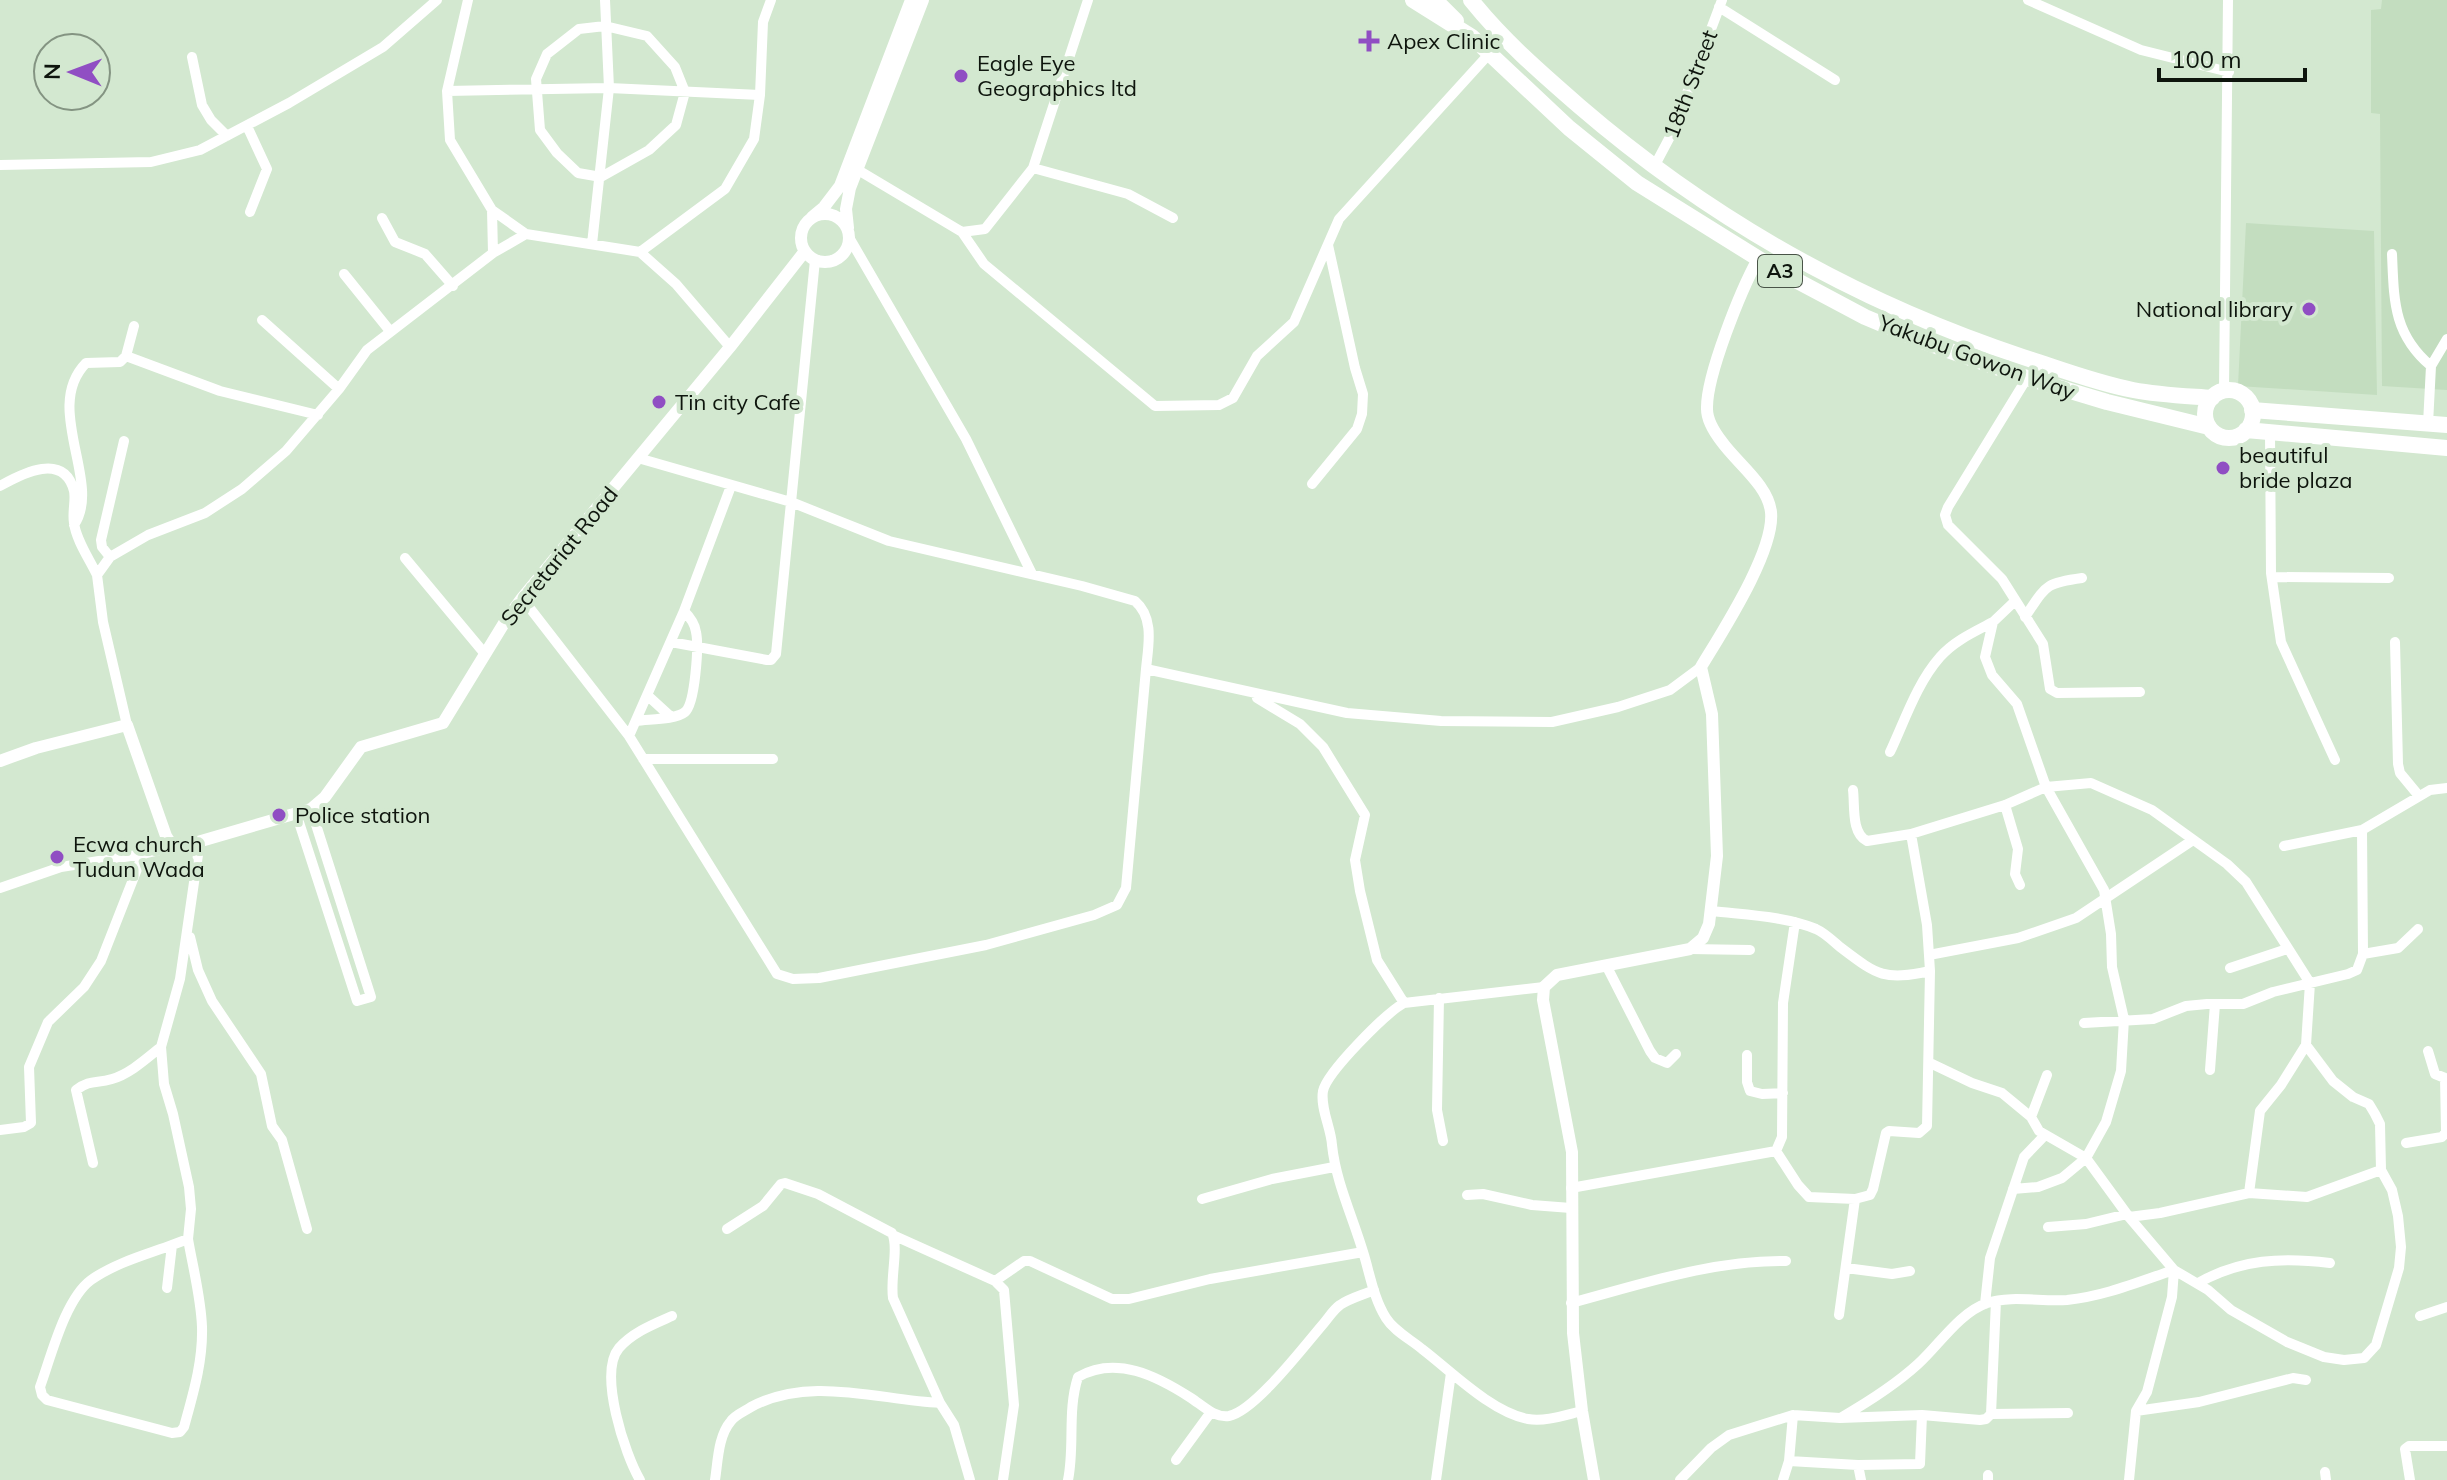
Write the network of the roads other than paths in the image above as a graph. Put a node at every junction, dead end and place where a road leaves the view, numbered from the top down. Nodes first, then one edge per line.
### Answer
1 (437, 0) edge
2 (468, 0) edge
3 (605, 0) edge
4 (771, 0) edge
5 (911, 0) edge
6 (923, 0) edge
7 (1088, 0) edge
8 (1413, 0) edge
9 (1435, 0) edge
10 (1458, 0) edge
11 (1471, 0) edge
12 (2028, 0) edge
13 (2228, 0) edge
14 (1721, 3) edge
15 (605, 26) junction
16 (1495, 29) junction
17 (1472, 37) junction
18 (1489, 54) junction
19 (192, 57) dead end
20 (2229, 72) junction
21 (1835, 80) dead end
22 (609, 88) junction
23 (447, 91) junction
24 (538, 91) junction
25 (685, 92) junction
26 (760, 95) junction
27 (247, 126) junction
28 (227, 136) junction
29 (0, 165) edge
30 (1654, 167) junction
31 (1033, 168) junction
32 (858, 170) junction
33 (601, 177) junction
34 (492, 210) junction
35 (250, 212) dead end
36 (812, 217) junction
37 (382, 218) dead end
38 (1173, 218) dead end
39 (962, 232) junction
40 (526, 234) junction
41 (849, 234) junction
42 (1328, 243) junction
43 (592, 244) junction
44 (640, 252) junction
45 (493, 253) junction
46 (2392, 254) dead end
47 (810, 255) junction
48 (1758, 259) junction
49 (344, 274) dead end
50 (453, 286) junction
51 (262, 320) dead end
52 (134, 326) dead end
53 (390, 331) junction
54 (2447, 339) edge
55 (730, 347) junction
56 (126, 356) junction
57 (2431, 366) junction
58 (2027, 378) junction
59 (339, 389) junction
60 (2218, 394) junction
61 (2252, 410) junction
62 (318, 415) junction
63 (2428, 424) junction
64 (2447, 425) edge
65 (2209, 427) junction
66 (2246, 430) junction
67 (2270, 433) junction
68 (124, 441) dead end
69 (2447, 448) edge
70 (638, 458) junction
71 (1312, 484) dead end
72 (0, 486) edge
73 (731, 486) junction
74 (791, 502) junction
75 (74, 525) junction
76 (110, 557) junction
77 (405, 558) dead end
78 (1032, 574) junction
79 (97, 575) junction
80 (2272, 577) junction
81 (2082, 578) dead end
82 (2389, 578) dead end
83 (522, 598) junction
84 (2014, 602) junction
85 (684, 611) junction
86 (2025, 617) junction
87 (1993, 622) junction
88 (671, 642) junction
89 (2395, 642) dead end
90 (696, 647) junction
91 (485, 654) junction
92 (1701, 667) junction
93 (1146, 669) junction
94 (2140, 692) dead end
95 (1249, 693) junction
96 (647, 695) junction
97 (670, 716) junction
98 (636, 721) junction
99 (127, 725) junction
100 (629, 736) junction
101 (1890, 752) dead end
102 (643, 759) junction
103 (773, 759) dead end
104 (2335, 760) dead end
105 (0, 761) edge
106 (2046, 787) junction
107 (2447, 788) edge
108 (1853, 790) dead end
109 (2419, 796) junction
110 (2005, 805) junction
111 (311, 809) junction
112 (296, 813) junction
113 (2362, 830) junction
114 (1911, 834) junction
115 (2193, 840) junction
116 (200, 841) junction
117 (2284, 846) dead end
118 (173, 847) junction
119 (143, 854) junction
120 (2020, 885) dead end
121 (0, 888) edge
122 (2106, 899) junction
123 (1712, 911) junction
124 (1795, 922) junction
125 (2418, 929) dead end
126 (188, 931) junction
127 (1690, 949) junction
128 (2287, 949) junction
129 (1750, 950) dead end
130 (2363, 954) junction
131 (1929, 955) junction
132 (1606, 965) junction
133 (2230, 968) dead end
134 (1930, 971) junction
135 (2310, 983) junction
136 (1544, 987) junction
137 (1439, 998) junction
138 (1404, 1003) junction
139 (2215, 1004) junction
140 (2124, 1019) junction
141 (2084, 1023) dead end
142 (2306, 1045) junction
143 (161, 1047) junction
144 (2428, 1051) dead end
145 (1676, 1054) dead end
146 (1747, 1055) dead end
147 (1930, 1063) junction
148 (2210, 1070) dead end
149 (2047, 1075) dead end
150 (1783, 1093) junction
151 (2447, 1100) edge
152 (2031, 1117) junction
153 (0, 1130) edge
154 (2045, 1135) junction
155 (1443, 1141) dead end
156 (2406, 1143) dead end
157 (1776, 1151) junction
158 (2086, 1158) junction
159 (93, 1163) dead end
160 (1334, 1167) junction
161 (2381, 1170) junction
162 (1571, 1188) junction
163 (2013, 1189) junction
164 (2249, 1193) junction
165 (1467, 1195) dead end
166 (1202, 1199) dead end
167 (1855, 1199) junction
168 (1571, 1208) junction
169 (2128, 1215) junction
170 (2048, 1227) dead end
171 (307, 1229) dead end
172 (727, 1229) dead end
173 (895, 1236) junction
174 (188, 1239) junction
175 (172, 1245) junction
176 (1363, 1252) junction
177 (1786, 1261) dead end
178 (2330, 1263) dead end
179 (1846, 1268) junction
180 (2174, 1270) junction
181 (1910, 1271) dead end
182 (995, 1281) junction
183 (2198, 1283) junction
184 (167, 1288) dead end
185 (1374, 1290) junction
186 (1996, 1301) junction
187 (1571, 1303) junction
188 (1985, 1304) junction
189 (2447, 1307) edge
190 (1839, 1315) dead end
191 (672, 1316) dead end
192 (2420, 1316) dead end
193 (1451, 1373) junction
194 (2306, 1380) dead end
195 (940, 1403) junction
196 (1582, 1411) junction
197 (2136, 1411) junction
198 (1211, 1412) junction
199 (2068, 1413) dead end
200 (1991, 1414) junction
201 (1793, 1415) junction
202 (1922, 1415) junction
203 (1840, 1418) junction
204 (2447, 1446) edge
205 (1176, 1460) dead end
206 (1789, 1461) junction
207 (1858, 1465) junction
208 (640, 1480) edge
209 (715, 1480) edge
210 (970, 1480) edge
211 (1003, 1480) edge
212 (1068, 1480) edge
213 (1436, 1480) edge
214 (1594, 1480) edge
215 (1680, 1480) edge
216 (1783, 1480) edge
217 (1861, 1480) edge
218 (2129, 1480) edge
219 (2410, 1480) edge

1 - 27 street
2 - 23 street
3 - 15 street
4 - 26 street
5 - 36 street
6 - 32 street
7 - 31 street
8 - 17 highway, Yakubu Gowon Way / A3
9 - 17 highway
10 - 16 highway
11 - 16 highway, Yakubu Gowon Way / A3
12 - 20 street
13 - 20 street
14 - 21 street
14 - 30 street, 18th Street
15 - 22 street
15 - 24 street
15 - 25 street
16 - 30 highway, Yakubu Gowon Way / A3
17 - 18 highway, Yakubu Gowon Way / A3
18 - 42 street
18 - 48 highway, Yakubu Gowon Way / A3
19 - 28 street
20 - 60 street
22 - 24 street
22 - 25 street
22 - 33 street
23 - 24 street
23 - 34 street
24 - 33 street
25 - 26 street
25 - 33 street
26 - 44 street
27 - 28 street
27 - 35 street
28 - 29 street
30 - 60 highway, Yakubu Gowon Way / A3
31 - 38 street
31 - 39 street
32 - 39 street
32 - 41 street
33 - 43 street
34 - 40 street
34 - 45 street
36 - 41 street
36 - 47 street
37 - 50 street
39 - 42 street
40 - 43 street
40 - 45 street
41 - 47 street
41 - 78 street
42 - 71 street
43 - 44 street
44 - 55 street
45 - 50 street
46 - 57 street
47 - 55 street, Secretariat Road
47 - 74 street
48 - 58 highway, Yakubu Gowon Way / A3
48 - 92 street
49 - 53 street
50 - 53 street
51 - 59 street
52 - 56 street
53 - 59 street
54 - 57 street
55 - 70 street, Secretariat Road
56 - 62 street
56 - 75 street
57 - 63 street
58 - 65 highway, Yakubu Gowon Way / A3
58 - 84 street
59 - 62 street
60 - 61 highway
60 - 65 highway
61 - 63 highway
61 - 66 highway
62 - 76 street
63 - 64 highway
65 - 66 highway
66 - 67 highway
67 - 69 highway
67 - 80 street
68 - 76 street
70 - 73 street
70 - 83 street, Secretariat Road
72 - 75 street
73 - 74 street
73 - 85 street
74 - 78 street
74 - 90 street
75 - 79 street
76 - 79 street
77 - 91 street
78 - 93 street
79 - 99 street
80 - 82 street
80 - 104 street
81 - 86 street
83 - 91 street, Secretariat Road
83 - 100 street
84 - 86 street
84 - 87 street
85 - 88 street
85 - 90 street
86 - 94 street
87 - 101 street
87 - 106 street
88 - 90 street
88 - 96 street
89 - 109 street
90 - 97 street
91 - 111 street, Secretariat Road
92 - 95 street
92 - 123 street
93 - 95 street
93 - 102 street
95 - 138 street
96 - 97 street
96 - 98 street
97 - 98 street
98 - 100 street
99 - 105 street
99 - 118 street
100 - 102 street
102 - 103 street
106 - 110 street
106 - 115 street
106 - 122 street
107 - 109 street
108 - 114 street
109 - 113 street
110 - 114 street
110 - 120 street
111 - 112 street
111 - 112 street
112 - 116 street
113 - 117 street
113 - 130 street
114 - 131 street
115 - 122 street
115 - 128 street
116 - 118 street
116 - 126 street
118 - 119 street
119 - 121 street
119 - 153 street
122 - 131 street
122 - 140 street
123 - 124 street
123 - 127 street
124 - 134 street
124 - 150 street
125 - 130 street
126 - 143 street
126 - 171 street
127 - 129 street
127 - 132 street
128 - 133 street
128 - 135 street
130 - 135 street
131 - 134 street
132 - 136 street
132 - 145 street
134 - 147 street
135 - 139 street
135 - 142 street
136 - 137 street
136 - 162 street
137 - 138 street
137 - 155 street
138 - 160 street
139 - 140 street
139 - 148 street
140 - 141 street
140 - 158 street
142 - 161 street
142 - 164 street
143 - 159 street
143 - 174 street
144 - 151 street
146 - 150 street
147 - 152 street
147 - 167 street
149 - 152 street
150 - 157 street
151 - 156 street
152 - 154 street
154 - 158 street
154 - 163 street
157 - 162 street
157 - 167 street
158 - 163 street
158 - 169 street
160 - 166 street
160 - 176 street
161 - 164 street
161 - 183 street
162 - 168 street
163 - 188 street
164 - 169 street
165 - 168 street
167 - 179 street
168 - 187 street
169 - 170 street
169 - 180 street
172 - 173 street
173 - 182 street
173 - 195 street
174 - 175 street
174 - 175 street
175 - 184 street
176 - 182 street
176 - 185 street
177 - 187 street
178 - 183 street
179 - 181 street
179 - 190 street
180 - 183 street
180 - 186 street
180 - 197 street
182 - 211 street
185 - 193 street
185 - 198 street
186 - 188 street
186 - 200 street
187 - 196 street
188 - 203 street
189 - 192 street
191 - 208 street
193 - 196 street
193 - 213 street
194 - 197 street
195 - 209 street
195 - 210 street
196 - 214 street
197 - 218 street
198 - 205 street
198 - 212 street
199 - 200 street
200 - 202 street
201 - 203 street
201 - 206 street
201 - 215 street
202 - 203 street
202 - 207 street
204 - 219 street
206 - 207 street
206 - 216 street
207 - 217 street

